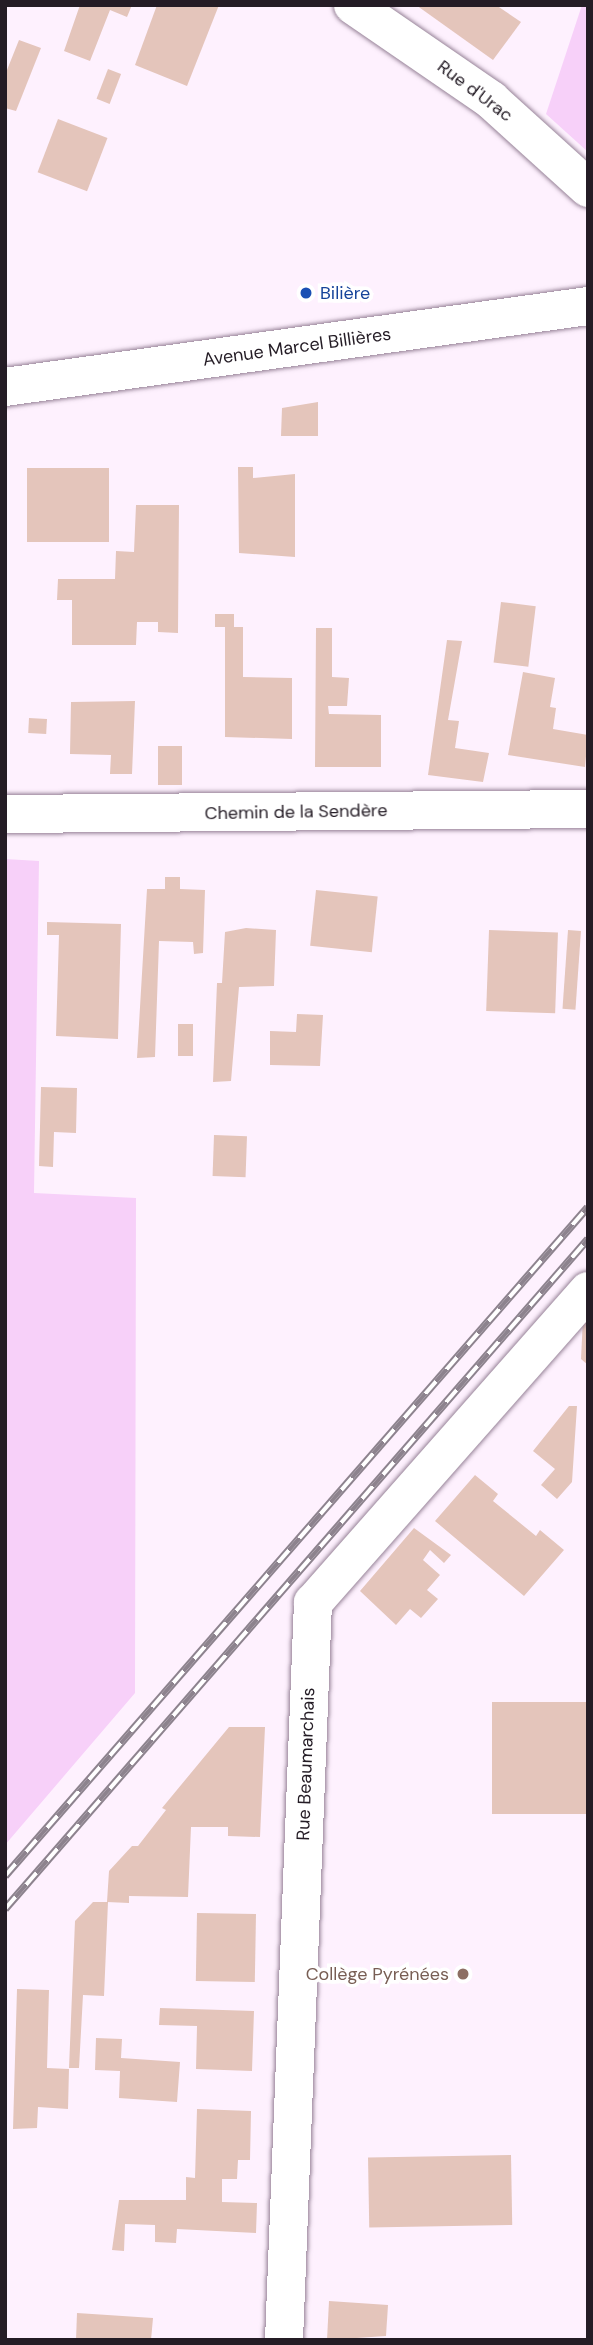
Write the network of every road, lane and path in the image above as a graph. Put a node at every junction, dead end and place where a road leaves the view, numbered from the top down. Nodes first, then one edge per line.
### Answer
1 (354, 5) edge
2 (588, 188) edge
3 (588, 306) edge
4 (5, 387) edge
5 (588, 809) edge
6 (5, 814) edge
7 (588, 1292) edge
8 (284, 2340) edge

1 - 2 street, Rue d'Urac
3 - 4 street, Avenue Marcel Billières
5 - 6 street, Chemin de la Sendère
7 - 8 street, Rue Beaumarchais

